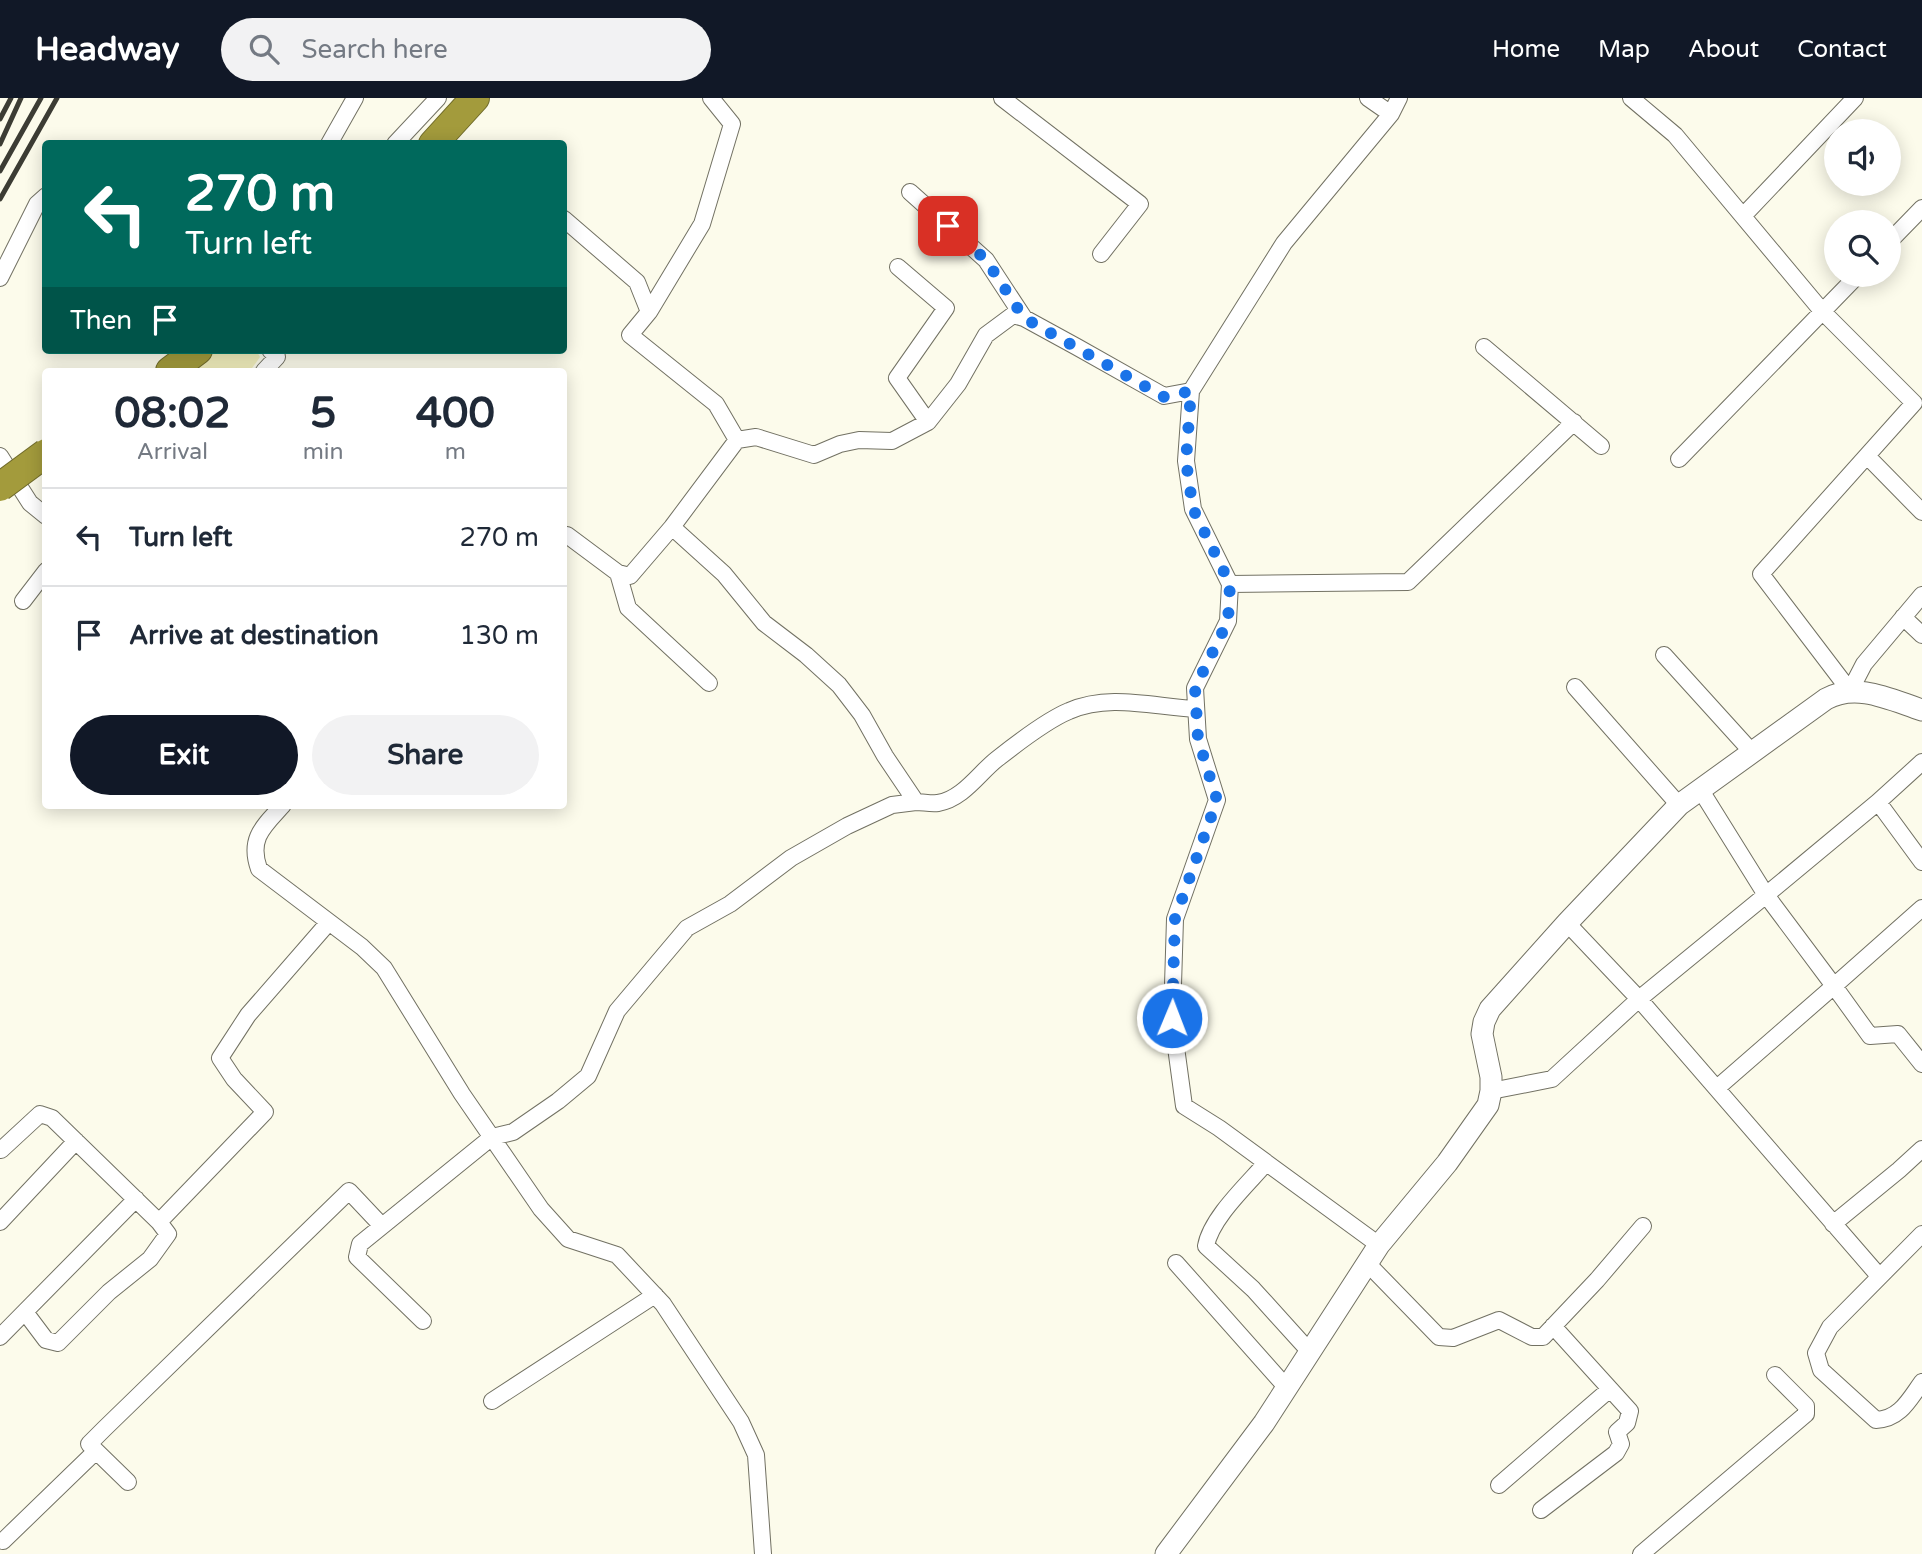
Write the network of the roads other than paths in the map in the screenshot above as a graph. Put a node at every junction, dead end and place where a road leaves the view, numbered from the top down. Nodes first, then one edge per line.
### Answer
1 (355, 98) edge
2 (438, 98) edge
3 (475, 98) edge
4 (711, 98) edge
5 (1002, 98) edge
6 (1368, 98) edge
7 (1399, 98) edge
8 (1631, 98) edge
9 (1855, 98) edge
10 (1391, 114) junction
11 (332, 140) edge
12 (399, 140) edge
13 (437, 140) edge
14 (909, 192) dead end
15 (42, 199) edge
16 (1922, 208) edge
17 (1743, 216) junction
18 (567, 222) edge
19 (1901, 230) edge
20 (1101, 254) dead end
21 (898, 267) dead end
22 (0, 278) edge
23 (1846, 287) edge
24 (1822, 311) junction
25 (649, 312) junction
26 (1024, 318) junction
27 (1484, 347) dead end
28 (193, 354) edge
29 (274, 354) edge
30 (174, 368) edge
31 (267, 368) edge
32 (1191, 391) junction
33 (1918, 399) edge
34 (928, 422) junction
35 (1574, 422) junction
36 (737, 440) junction
37 (1601, 446) dead end
38 (0, 456) edge
39 (42, 456) edge
40 (1867, 456) junction
41 (1679, 459) dead end
42 (0, 487) edge
43 (1922, 512) edge
44 (42, 513) edge
45 (672, 527) junction
46 (567, 535) edge
47 (618, 573) junction
48 (42, 576) edge
49 (1230, 584) junction
50 (1922, 594) edge
51 (23, 601) dead end
52 (1903, 617) junction
53 (1922, 635) edge
54 (1664, 655) dead end
55 (709, 683) dead end
56 (1575, 687) dead end
57 (1850, 691) junction
58 (1196, 709) junction
59 (1922, 710) edge
60 (1751, 751) junction
61 (1922, 762) edge
62 (1700, 789) junction
63 (916, 802) junction
64 (1878, 802) junction
65 (1679, 805) junction
66 (280, 809) edge
67 (1922, 862) edge
68 (1766, 895) junction
69 (1922, 908) edge
70 (329, 922) junction
71 (1567, 923) junction
72 (1835, 986) junction
73 (1639, 999) junction
74 (1922, 1063) edge
75 (1717, 1088) junction
76 (1491, 1091) junction
77 (492, 1137) junction
78 (76, 1141) junction
79 (1922, 1149) edge
80 (1, 1150) edge
81 (1266, 1163) junction
82 (135, 1199) junction
83 (0, 1222) edge
84 (159, 1222) junction
85 (1833, 1224) junction
86 (382, 1226) junction
87 (1643, 1226) dead end
88 (1922, 1234) edge
89 (1373, 1254) junction
90 (1176, 1263) dead end
91 (1879, 1276) junction
92 (655, 1295) junction
93 (25, 1312) junction
94 (423, 1321) dead end
95 (1553, 1326) junction
96 (0, 1338) edge
97 (1310, 1352) junction
98 (1775, 1375) dead end
99 (1922, 1382) edge
100 (1287, 1388) junction
101 (1609, 1389) junction
102 (492, 1401) dead end
103 (96, 1451) junction
104 (128, 1482) dead end
105 (1499, 1485) dead end
106 (1541, 1510) dead end
107 (3, 1541) dead end
108 (762, 1554) edge
109 (1166, 1554) edge
110 (1641, 1554) edge

1 - 11 street
2 - 12 street
3 - 13 highway
4 - 25 street
5 - 20 street
6 - 10 street
7 - 10 street
8 - 17 street
9 - 17 street
10 - 32 street
14 - 26 street
15 - 22 street
16 - 19 street
17 - 24 street
18 - 25 street
21 - 34 street
23 - 24 street
24 - 33 street
24 - 41 street
25 - 36 street
26 - 32 street
26 - 34 street
27 - 35 street
28 - 30 highway
29 - 31 street
32 - 49 street
33 - 40 street
34 - 36 street
35 - 37 street
35 - 49 street
36 - 45 street
38 - 44 street
39 - 42 highway, bridge
40 - 43 street
40 - 57 street
45 - 47 street
45 - 63 street
46 - 47 street
47 - 55 street
48 - 51 street
49 - 58 street
50 - 52 street
52 - 53 street
52 - 57 street
54 - 60 street
56 - 65 street
57 - 59 main road
57 - 60 main road
58 - 63 street
58 - 81 street
60 - 62 main road
61 - 64 street
62 - 65 main road
62 - 68 street
63 - 77 street
64 - 67 street
64 - 68 street
65 - 71 main road
66 - 70 street
68 - 72 street
68 - 73 street
69 - 72 street
70 - 77 street
70 - 84 street
71 - 73 street
71 - 76 main road
72 - 74 street
72 - 75 street
73 - 75 street
73 - 76 street
75 - 85 street
76 - 89 main road
77 - 86 street
77 - 92 street
78 - 80 street
78 - 82 street
78 - 83 street
79 - 85 street
81 - 89 street
81 - 97 street
82 - 84 street
82 - 93 street
84 - 93 street
85 - 91 street
86 - 94 street
86 - 103 street
87 - 95 street
88 - 91 street
89 - 95 street
89 - 97 main road
90 - 100 street
91 - 99 street
92 - 102 street
92 - 108 street
93 - 96 street
95 - 101 street
97 - 100 main road
98 - 110 street
100 - 109 main road
101 - 105 street
101 - 106 street
103 - 104 street
103 - 107 street

